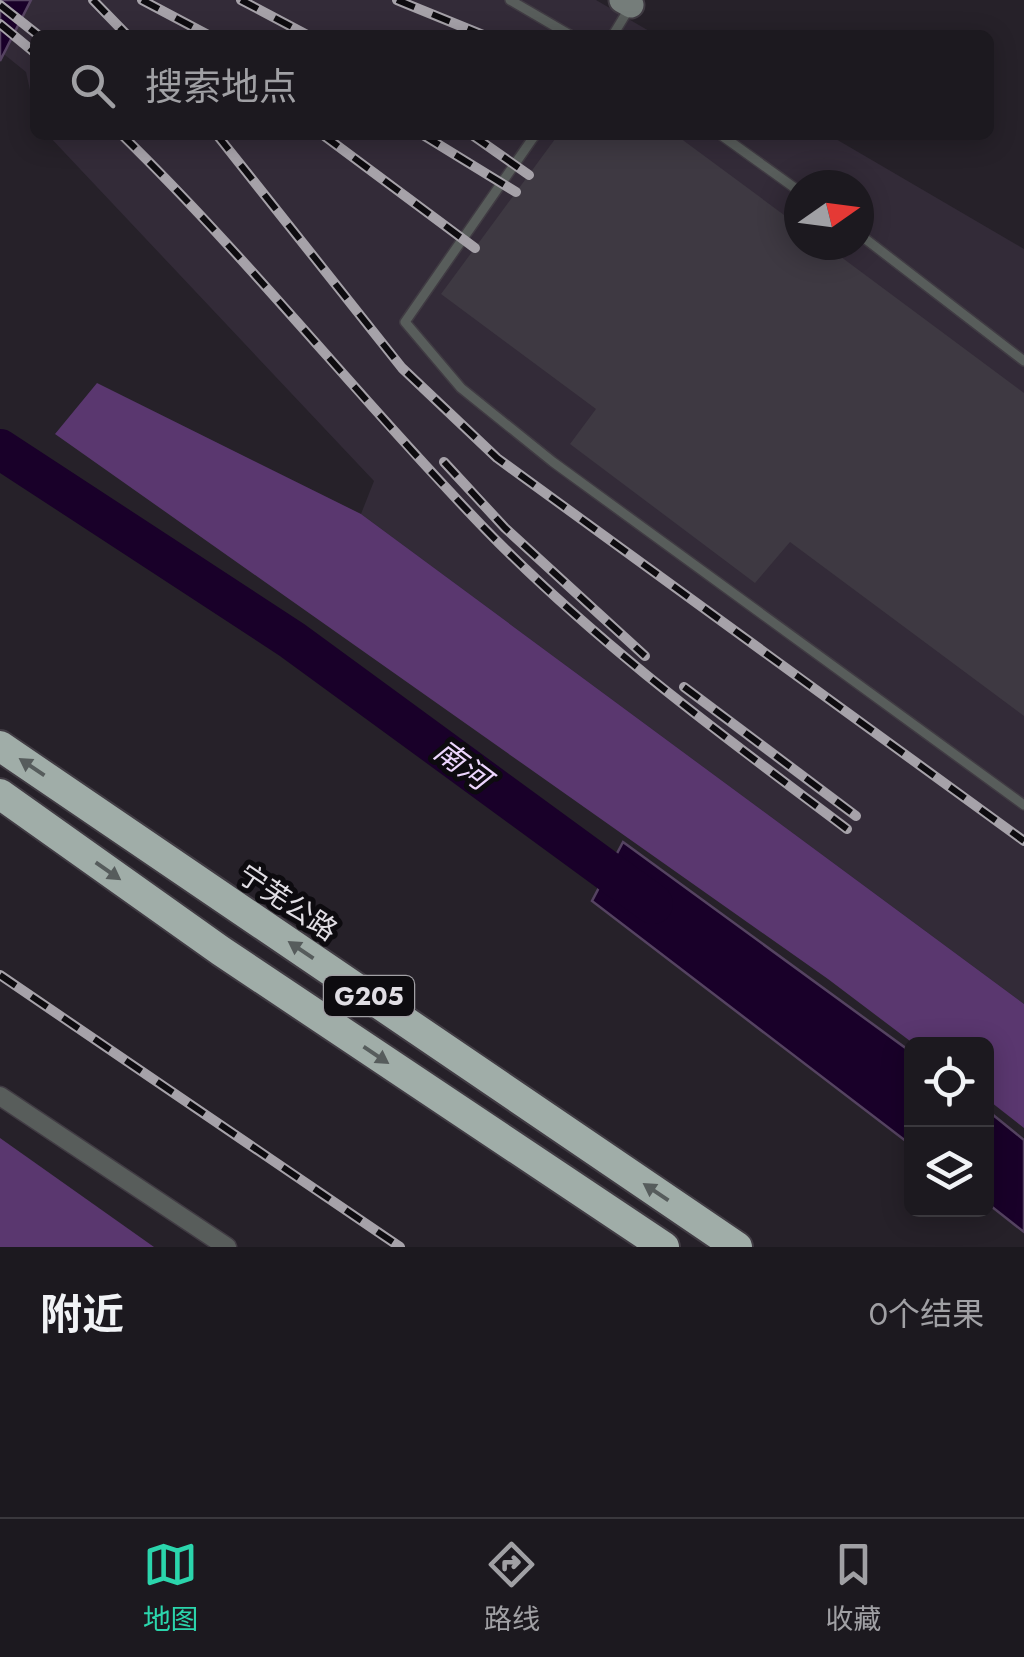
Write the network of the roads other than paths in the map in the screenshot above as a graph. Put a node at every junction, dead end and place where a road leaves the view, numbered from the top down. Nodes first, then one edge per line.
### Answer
1 (510, 0) edge
2 (626, 3) edge
3 (561, 30) edge
4 (615, 30) edge
5 (531, 140) edge
6 (728, 140) edge
7 (784, 180) edge
8 (874, 246) edge
9 (1024, 361) edge
10 (0, 746) edge
11 (0, 794) edge
12 (1024, 805) edge
13 (6, 1100) edge
14 (227, 1247) edge
15 (664, 1247) edge
16 (737, 1247) edge

1 - 3 lane
2 - 4 lane
5 - 12 lane
6 - 7 lane
8 - 9 lane
16 -> 10 highway, 宁芜公路 / G205
11 -> 15 highway, G205
13 - 14 street

